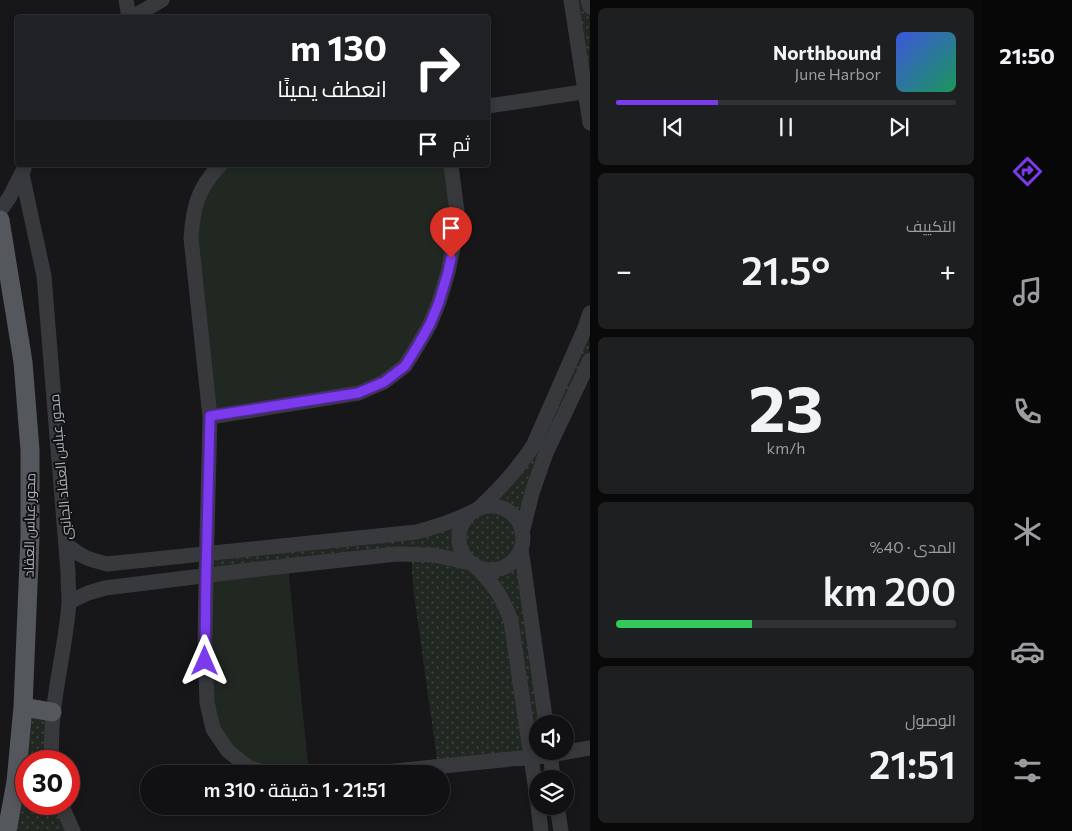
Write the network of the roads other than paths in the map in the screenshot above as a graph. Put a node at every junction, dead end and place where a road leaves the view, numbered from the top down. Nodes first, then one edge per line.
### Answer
1 (126, 0) edge
2 (162, 0) edge
3 (571, 0) edge
4 (588, 0) edge
5 (590, 7) edge
6 (129, 15) edge
7 (135, 15) edge
8 (587, 91) edge
9 (490, 106) edge
10 (590, 123) edge
11 (218, 167) edge
12 (451, 167) edge
13 (24, 169) edge
14 (0, 211) edge
15 (0, 220) edge
16 (590, 314) edge
17 (590, 360) edge
18 (210, 416) junction
19 (475, 510) junction
20 (522, 541) junction
21 (66, 544) junction
22 (207, 554) junction
23 (473, 565) junction
24 (206, 576) junction
25 (69, 602) junction
26 (23, 707) junction
27 (52, 712) junction
28 (545, 715) edge
29 (529, 743) edge
30 (590, 748) edge
31 (51, 750) edge
32 (574, 750) edge
33 (529, 757) edge
34 (246, 765) edge
35 (450, 765) edge
36 (66, 815) edge
37 (539, 815) edge
38 (558, 815) edge
39 (7, 831) edge
40 (73, 831) edge
41 (541, 831) edge
42 (561, 831) edge

1 - 6 street
2 - 7 street
3 - 8 street
4 - 5 street
8 - 9 street
8 - 10 street
11 - 18 street
12 - 18 street
13 - 14 street
13 - 21 street, محور عباس العقاد الجانبى
15 - 26 main road, محور عباس العقاد
16 - 19 street
17 - 20 street
18 - 22 street
19 - 20 street
19 - 22 street
19 - 23 street
20 - 23 street
20 - 28 street
21 - 22 street
21 - 25 street, محور عباس العقاد الجانبى
22 - 24 street
23 - 24 street
23 - 29 street
24 - 25 street
24 - 34 street
25 - 27 street, محور عباس العقاد الجانبى
26 - 27 main road
26 - 39 main road, محور عباس العقاد
27 - 31 street, محور عباس العقاد الجانبى
30 - 32 street
33 - 35 street
36 - 40 street
37 - 41 street
38 - 42 street

